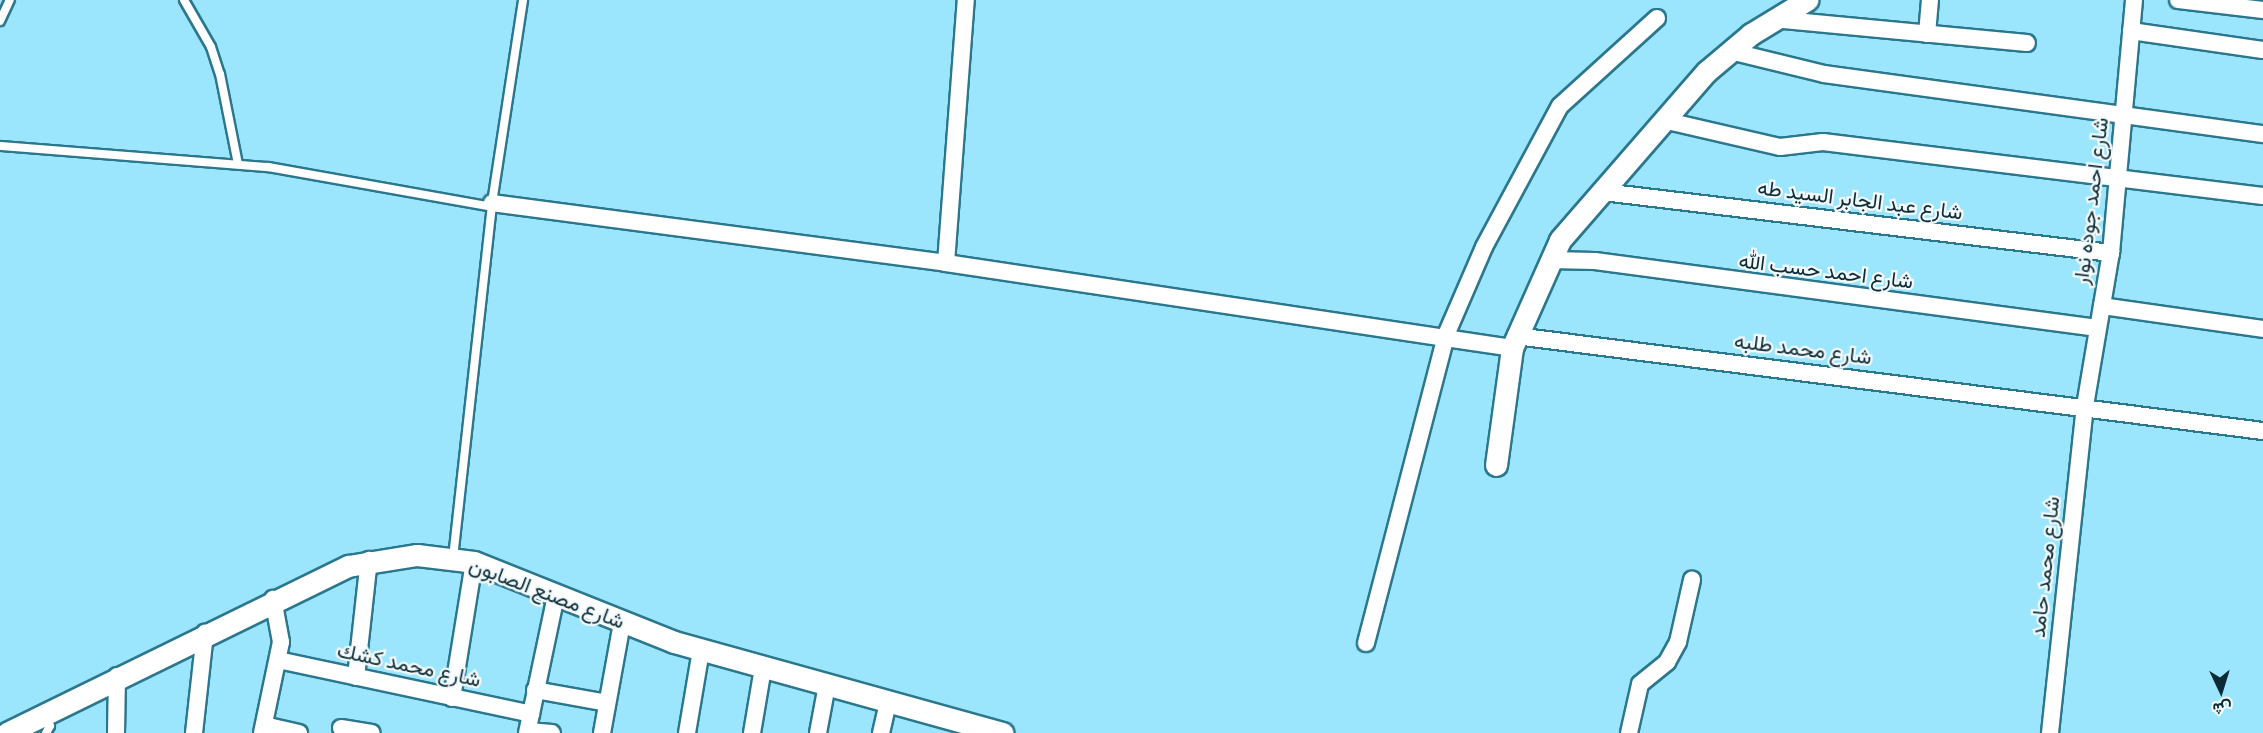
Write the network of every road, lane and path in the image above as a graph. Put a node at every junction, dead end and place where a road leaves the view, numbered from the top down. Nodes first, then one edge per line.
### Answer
1 (10, 0) edge
2 (184, 0) edge
3 (524, 0) edge
4 (966, 0) edge
5 (1807, 0) edge
6 (1930, 0) edge
7 (2134, 0) edge
8 (2178, 0) edge
9 (2263, 10) edge
10 (1657, 18) dead end
11 (1773, 19) junction
12 (0, 21) edge
13 (2131, 31) junction
14 (1927, 34) junction
15 (2027, 43) dead end
16 (2263, 50) edge
17 (1730, 51) junction
18 (2124, 112) junction
19 (1664, 120) junction
20 (2263, 134) edge
21 (0, 146) edge
22 (238, 164) junction
23 (2119, 175) junction
24 (1604, 192) junction
25 (2263, 196) edge
26 (492, 205) junction
27 (2111, 253) junction
28 (1550, 260) junction
29 (946, 263) junction
30 (2102, 306) junction
31 (2098, 328) junction
32 (2263, 329) edge
33 (1450, 336) junction
34 (1514, 342) junction
35 (2085, 406) junction
36 (2263, 431) edge
37 (1496, 465) dead end
38 (453, 558) junction
39 (369, 560) junction
40 (474, 562) junction
41 (1692, 580) dead end
42 (556, 595) junction
43 (273, 599) junction
44 (622, 623) junction
45 (205, 633) junction
46 (1366, 643) dead end
47 (701, 650) junction
48 (278, 660) junction
49 (763, 668) junction
50 (117, 676) junction
51 (356, 677) junction
52 (827, 685) junction
53 (535, 690) junction
54 (452, 698) junction
55 (888, 702) junction
56 (607, 703) junction
57 (45, 723) edge
58 (944, 725) edge
59 (529, 726) edge
60 (341, 728) dead end
61 (263, 729) edge
62 (999, 732) edge
63 (7, 733) edge
64 (116, 733) edge
65 (195, 733) edge
66 (299, 733) edge
67 (372, 733) edge
68 (552, 733) edge
69 (602, 733) edge
70 (687, 733) edge
71 (752, 733) edge
72 (818, 733) edge
73 (881, 733) edge
74 (1629, 733) edge
75 (2050, 733) edge

1 - 12 lane
2 - 22 lane
3 - 26 lane
4 - 29 street
5 - 11 street
6 - 14 street
7 - 13 street, شارع احمد جوده نوار
8 - 9 street
10 - 33 street
11 - 14 street
11 - 17 street
13 - 16 street
13 - 18 street, شارع احمد جوده نوار
14 - 15 street
17 - 18 street
17 - 19 street
18 - 20 street
18 - 23 street, شارع احمد جوده نوار
19 - 23 street
19 - 24 street
21 - 22 lane
22 - 26 lane
23 - 25 street
23 - 27 street, شارع احمد جوده نوار
24 - 27 street, شارع عبد الجابر السيد طه
24 - 28 street
26 - 29 street, شارع محمد طلبه
26 - 38 lane
27 - 30 street, شارع احمد جوده نوار
28 - 31 street, شارع احمد حسب الله
28 - 34 street
29 - 33 street, شارع محمد طلبه
30 - 31 street, شارع احمد جوده نوار
30 - 32 street
31 - 35 street, شارع احمد جوده نوار
33 - 34 street, شارع محمد طلبه
33 - 46 street
34 - 35 street, شارع محمد طلبه
34 - 37 street
35 - 36 street, شارع محمد طلبه
35 - 75 street, شارع محمد حامد
38 - 39 street, شارع مصنع الصابون
38 - 40 street, شارع مصنع الصابون
39 - 43 street, شارع مصنع الصابون
39 - 51 street
40 - 42 street, شارع مصنع الصابون
40 - 54 street
41 - 74 street
42 - 44 street, شارع مصنع الصابون
42 - 53 street
43 - 45 street, شارع مصنع الصابون
43 - 48 street
44 - 47 street, شارع مصنع الصابون
44 - 56 street
45 - 50 street, شارع مصنع الصابون
45 - 65 street
47 - 49 street, شارع مصنع الصابون
47 - 70 street
48 - 51 street, شارع محمد كشك
48 - 61 street
49 - 52 street, شارع مصنع الصابون
49 - 71 street
50 - 57 street, شارع مصنع الصابون
50 - 64 street
51 - 54 street, شارع محمد كشك
52 - 55 street, شارع مصنع الصابون
52 - 72 street
53 - 56 street
53 - 59 street
54 - 59 street, شارع محمد كشك
55 - 58 street, شارع مصنع الصابون
55 - 73 street
56 - 69 street
57 - 63 street, شارع مصنع الصابون
58 - 62 street, شارع مصنع الصابون
59 - 68 street, شارع محمد كشك
60 - 67 street
61 - 66 street

